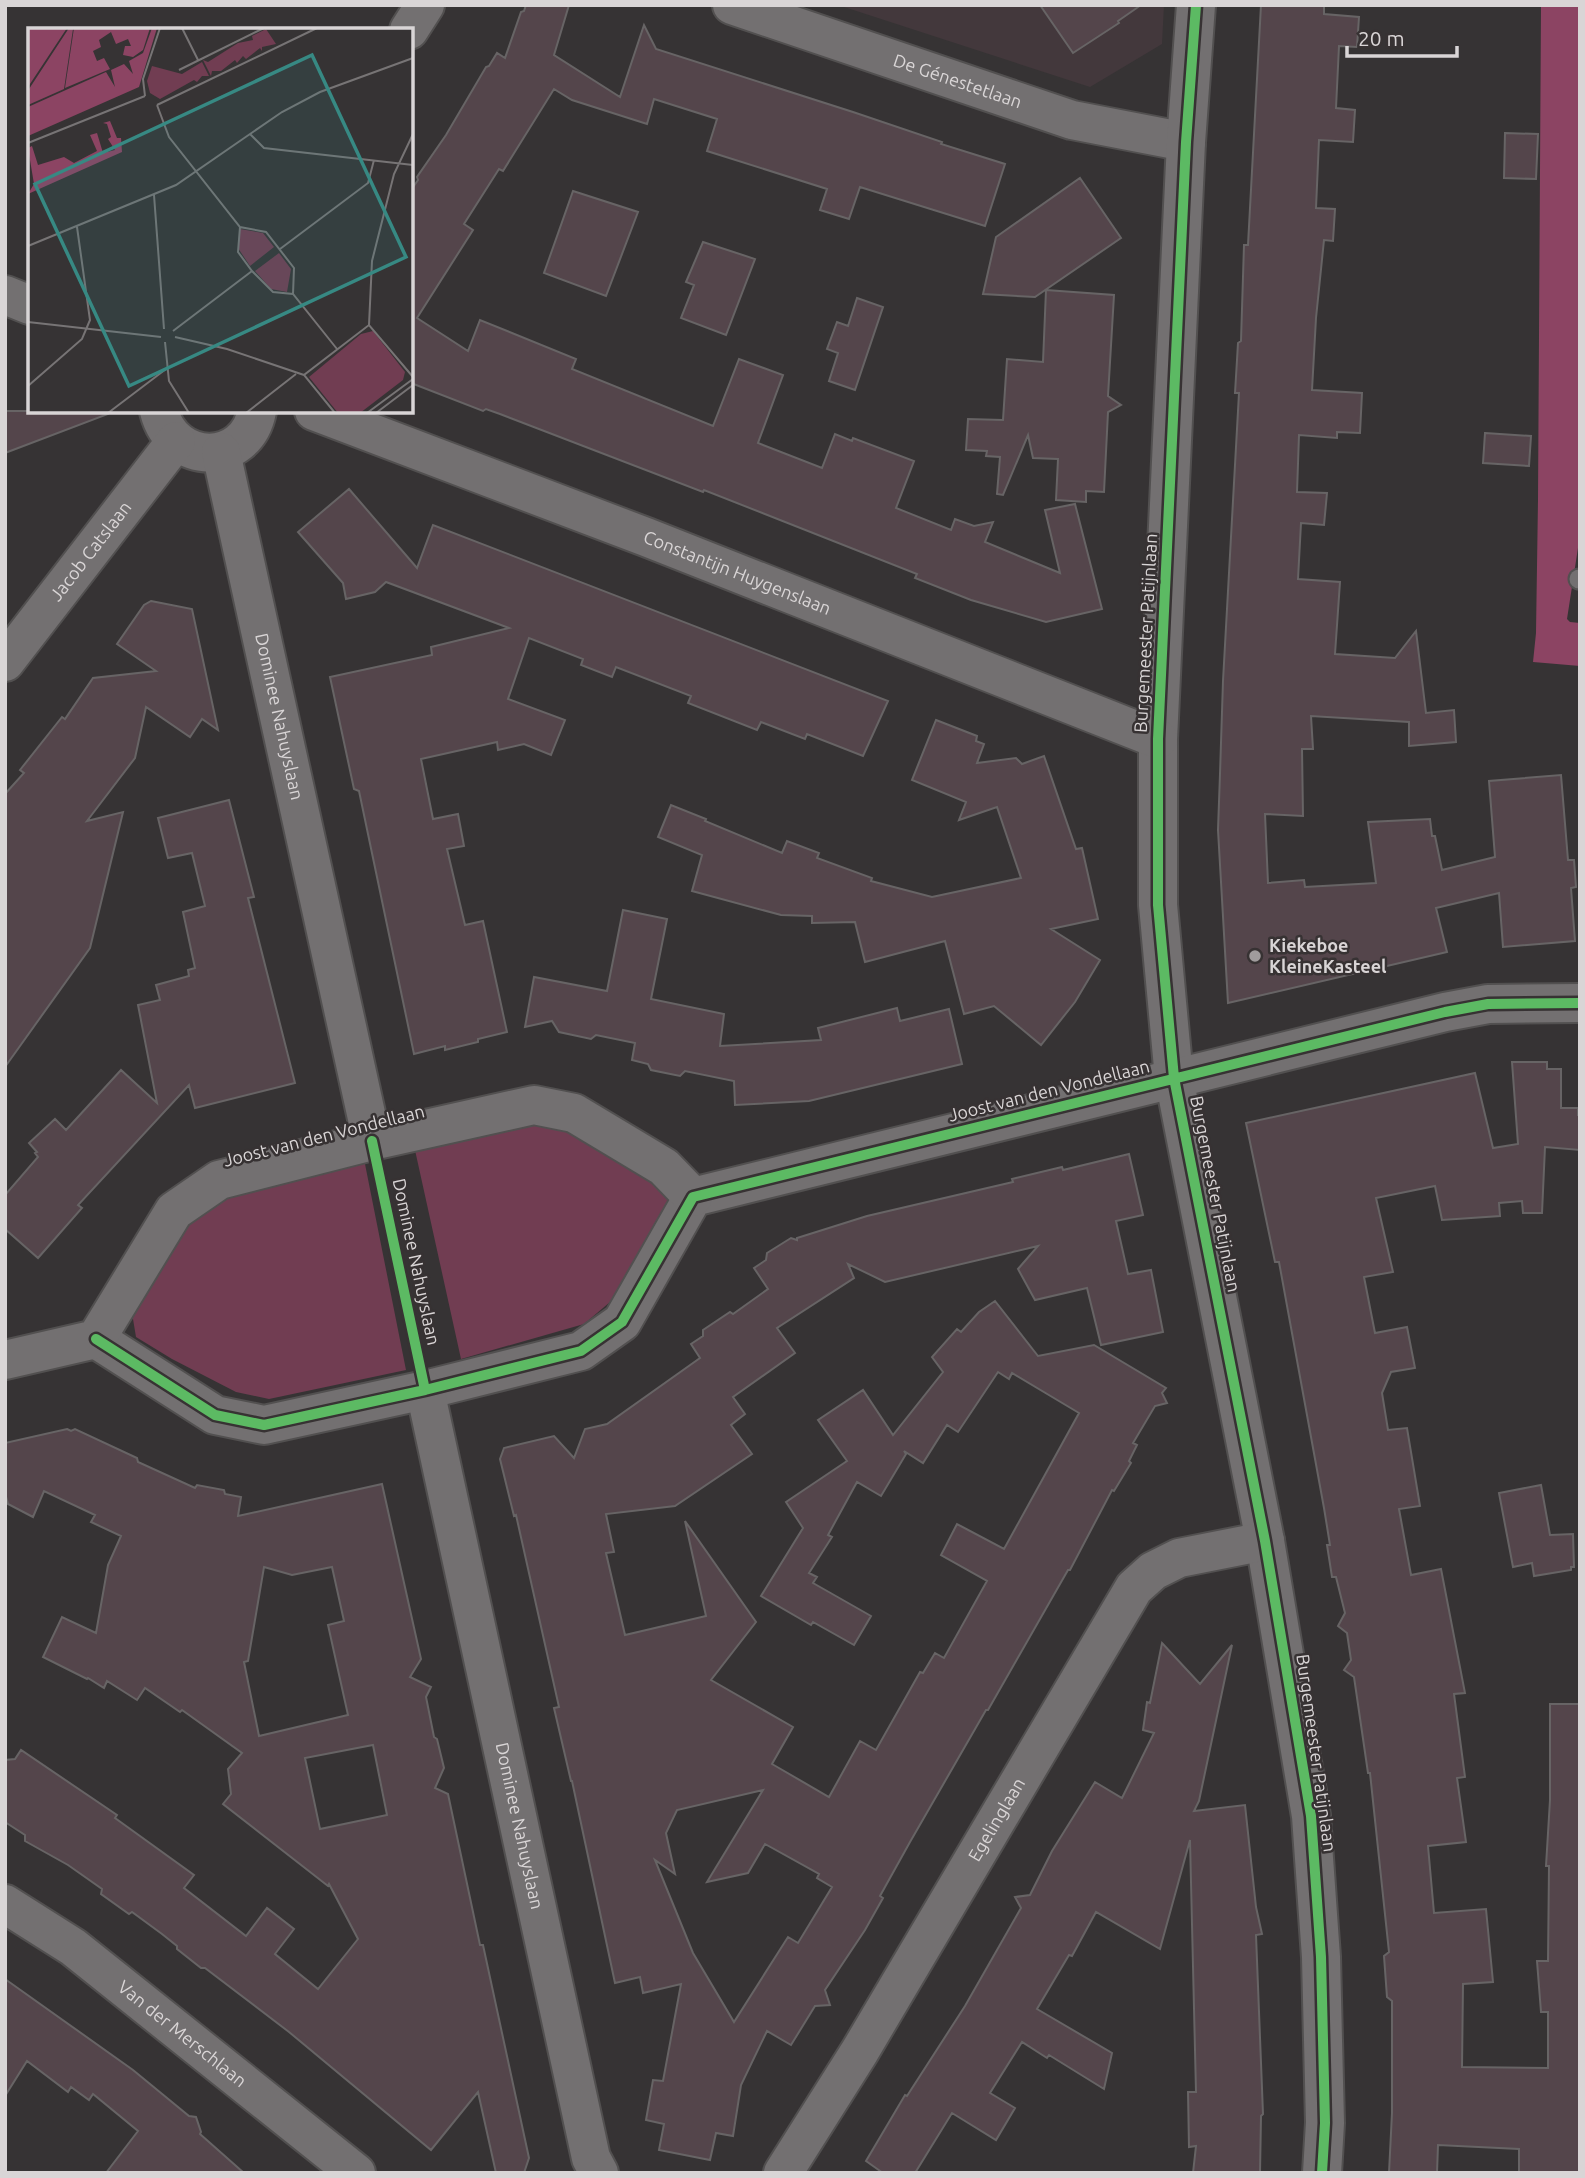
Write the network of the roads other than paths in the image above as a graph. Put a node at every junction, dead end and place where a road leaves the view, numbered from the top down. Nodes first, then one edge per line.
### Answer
1 (425, 5) edge
2 (732, 5) edge
3 (1196, 5) edge
4 (411, 28) edge
5 (1186, 142) junction
6 (5, 295) edge
7 (28, 304) edge
8 (257, 413) edge
9 (319, 413) edge
10 (168, 426) edge
11 (221, 452) junction
12 (5, 662) edge
13 (1158, 739) junction
14 (1580, 1003) edge
15 (1174, 1078) junction
16 (372, 1141) junction
17 (693, 1197) junction
18 (96, 1339) junction
19 (5, 1360) edge
20 (425, 1390) junction
21 (1265, 1541) junction
22 (5, 1904) edge
23 (356, 2173) edge
24 (599, 2173) edge
25 (783, 2173) edge
26 (1322, 2173) edge

1 - 4 street
2 - 5 street, De Génestetlaan
3 - 5 street, Burgemeester Patijnlaan
5 - 13 street, Burgemeester Patijnlaan
6 - 7 street
8 - 11 street
9 - 13 street, Constantijn Huygenslaan
10 - 11 street
10 - 12 street, Jacob Catslaan
11 - 16 street, Dominee Nahuyslaan
13 - 15 street, Burgemeester Patijnlaan
14 - 15 street, Joost van den Vondellaan
15 - 17 street, Joost van den Vondellaan
15 - 21 street, Burgemeester Patijnlaan
16 - 17 street, Joost van den Vondellaan
16 - 18 street, Joost van den Vondellaan
17 - 20 street
18 - 19 street
18 - 20 street
20 - 24 street, Dominee Nahuyslaan
21 - 25 street, Egelinglaan
21 - 26 street, Burgemeester Patijnlaan
22 - 23 street, Van der Merschlaan

